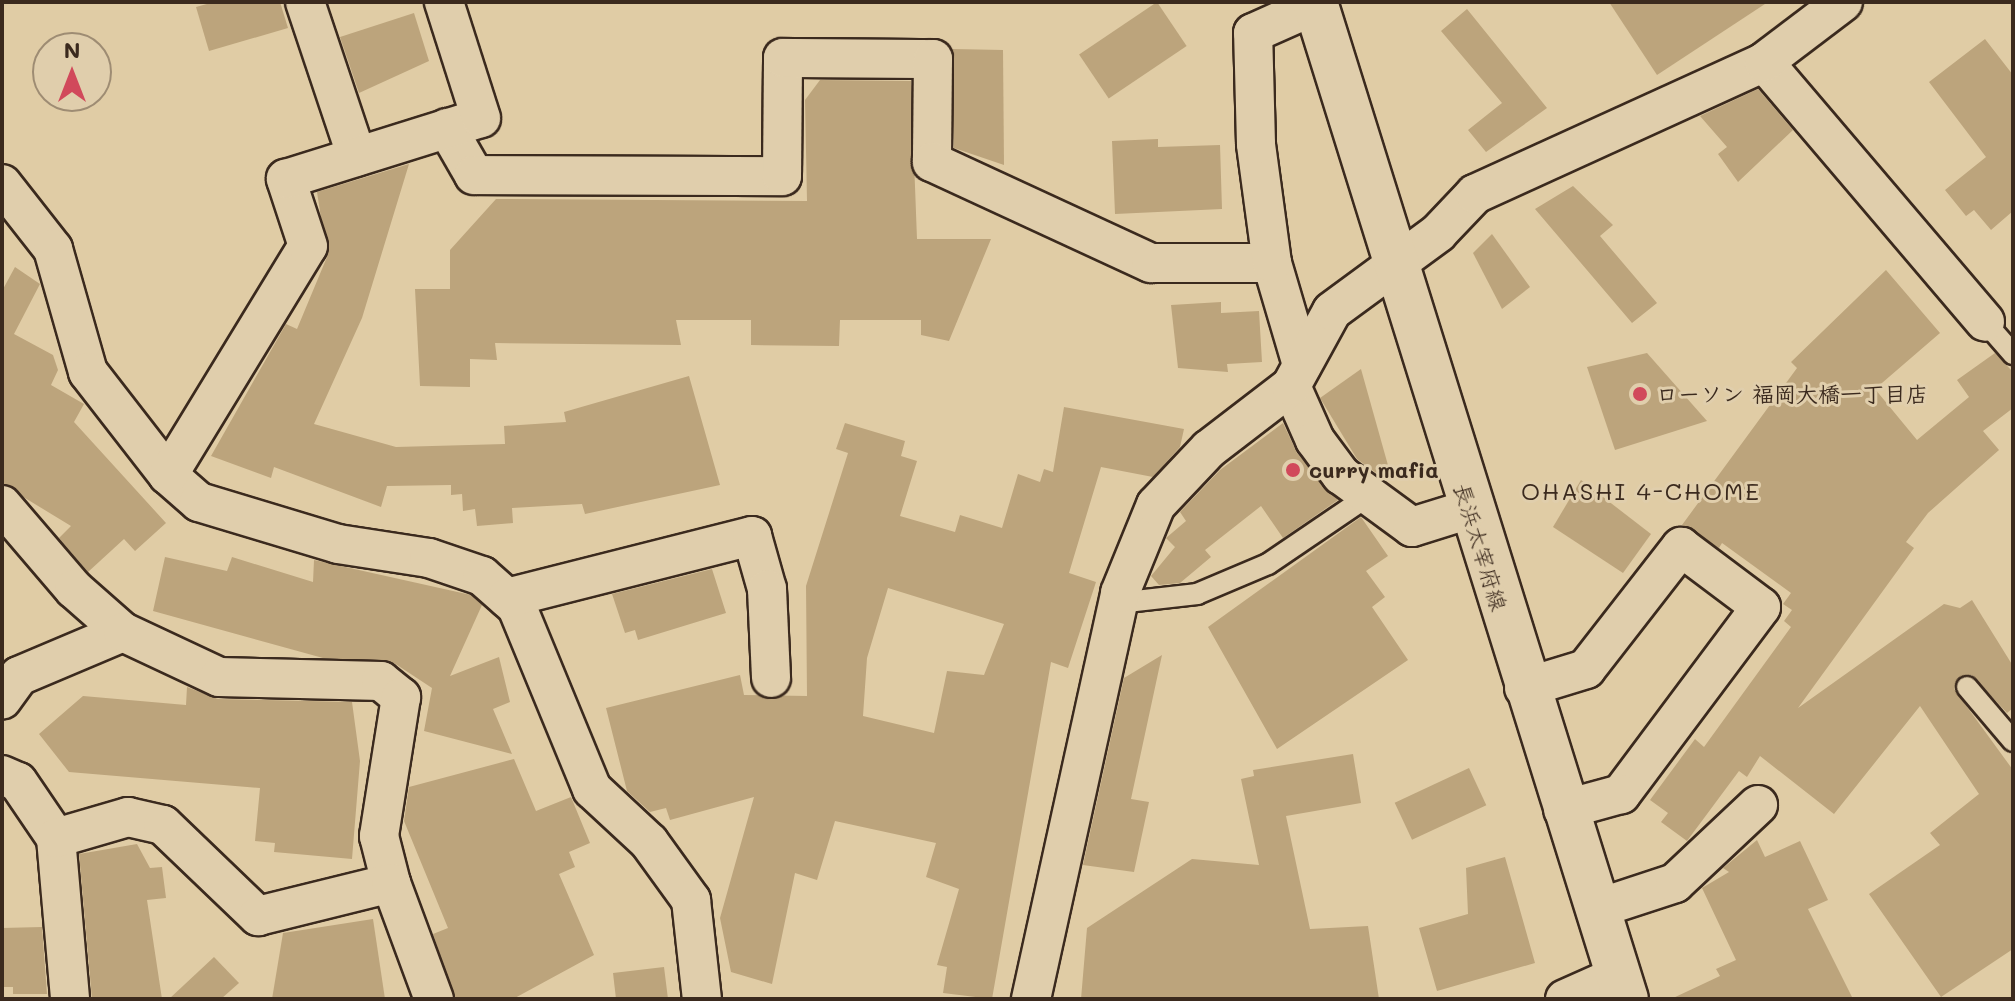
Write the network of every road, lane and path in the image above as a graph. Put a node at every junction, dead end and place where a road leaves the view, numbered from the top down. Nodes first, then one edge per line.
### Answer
1 (305, 2) edge
2 (444, 2) edge
3 (1843, 2) edge
4 (1315, 3) edge
5 (1764, 62) junction
6 (447, 128) junction
7 (357, 157) junction
8 (2, 184) edge
9 (1393, 261) junction
10 (1272, 263) junction
11 (1985, 322) joint
12 (2013, 354) edge
13 (1296, 376) junction
14 (168, 475) junction
15 (1368, 496) junction
16 (2, 505) edge
17 (1470, 509) junction
18 (507, 598) junction
19 (1118, 603) junction
20 (123, 632) junction
21 (771, 678) dead end
22 (1967, 687) dead end
23 (1524, 688) junction
24 (2, 699) edge
25 (2013, 741) edge
26 (2, 775) edge
27 (1758, 805) dead end
28 (1563, 810) junction
29 (56, 838) junction
30 (391, 883) junction
31 (1596, 909) junction
32 (1623, 987) edge
33 (70, 999) edge
34 (434, 999) edge
35 (702, 999) edge
36 (1031, 999) edge
37 (1565, 999) edge

1 - 7 street
2 - 6 street
3 - 5 street
4 - 9 street, 長浜太宰府線
4 - 10 street
5 - 9 street
5 - 11 street
6 - 7 street
6 - 10 street
7 - 14 street
8 - 14 street
9 - 13 street
9 - 17 street, 長浜太宰府線
10 - 13 street
11 - 12 lane
13 - 15 street
13 - 19 street
14 - 18 street
15 - 17 street
15 - 19 lane
16 - 20 street
17 - 23 street, 長浜太宰府線
18 - 21 street
18 - 35 street
19 - 36 street
20 - 24 street
20 - 30 street
22 - 25 lane
23 - 28 street, 長浜太宰府線
23 - 28 street
26 - 29 street
27 - 31 street
28 - 31 street, 長浜太宰府線
29 - 30 street
29 - 33 street
30 - 34 street
31 - 32 street, 長浜太宰府線
32 - 37 street

